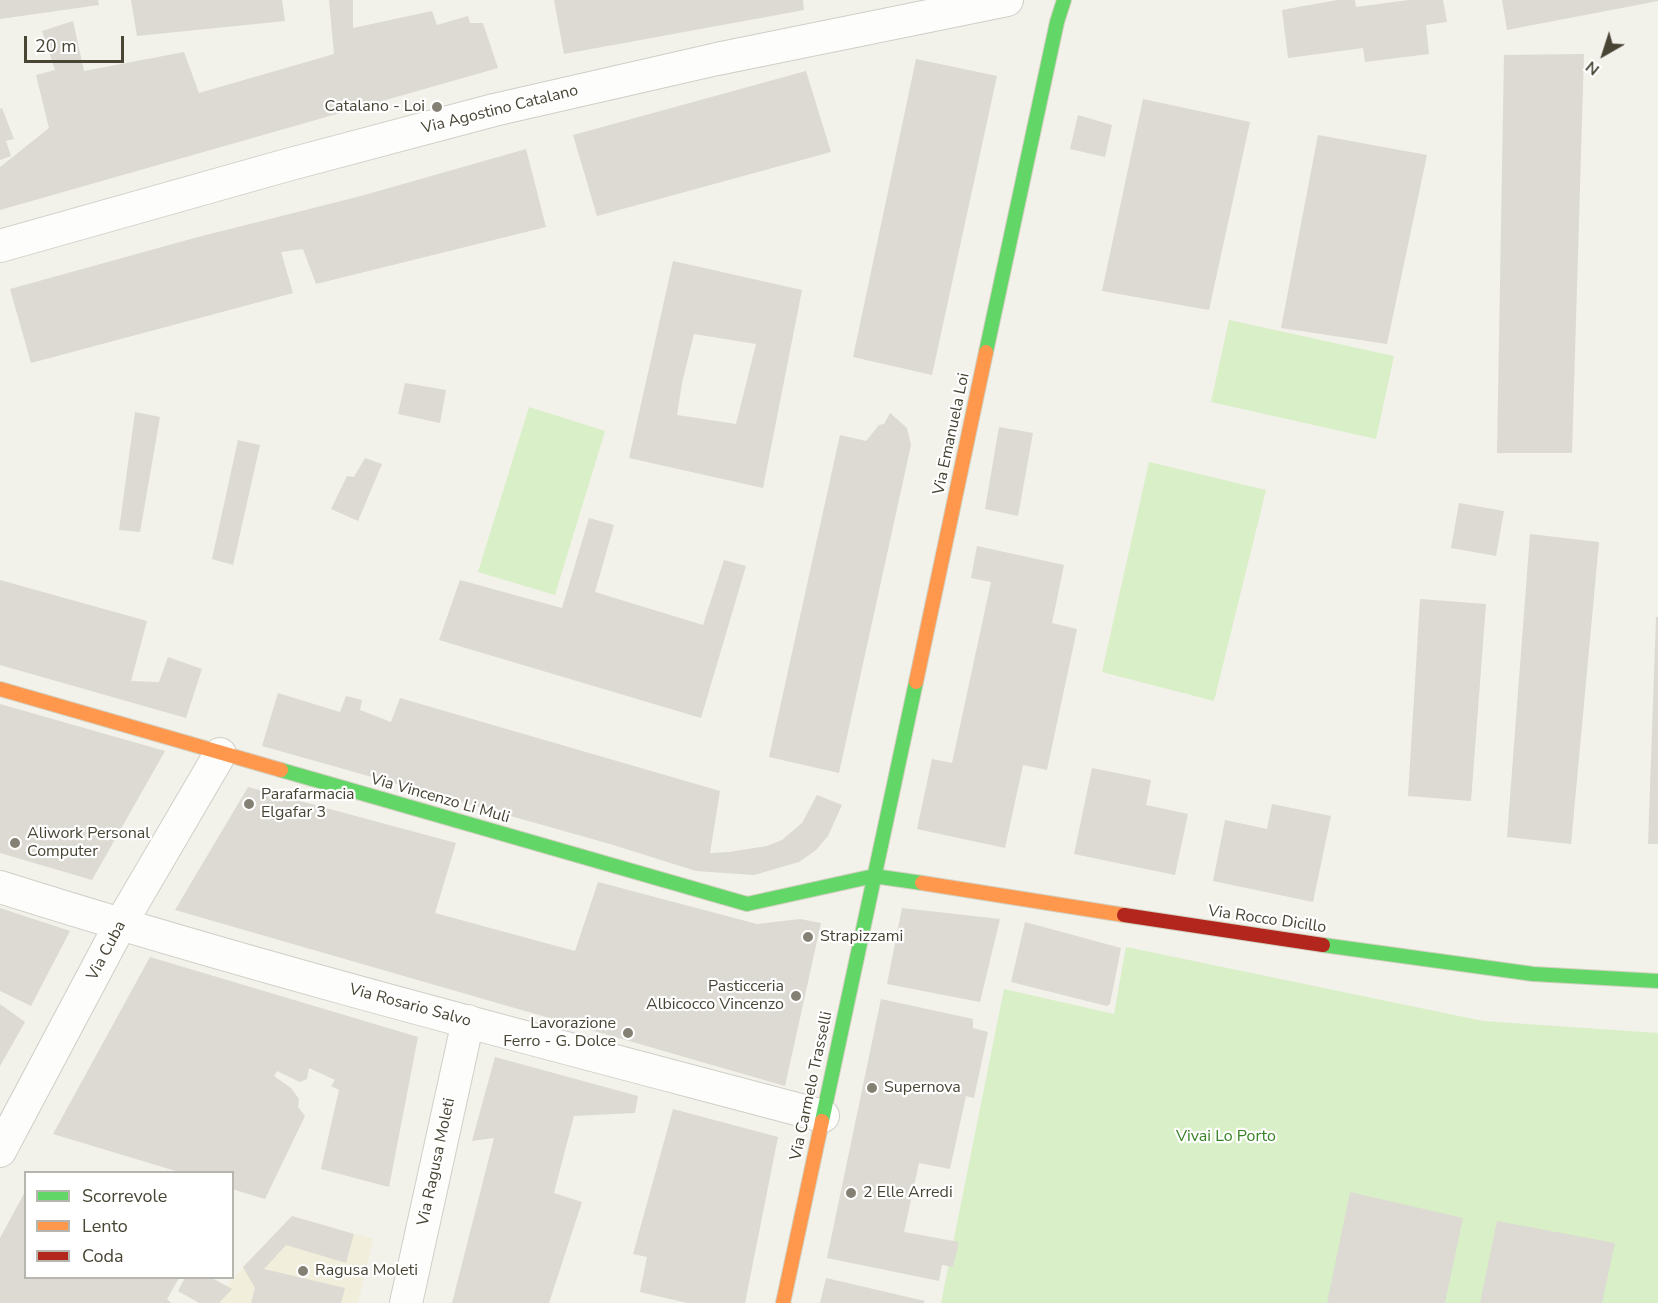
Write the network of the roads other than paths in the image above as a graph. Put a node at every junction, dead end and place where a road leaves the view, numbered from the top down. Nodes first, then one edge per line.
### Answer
1 (1007, 0) edge
2 (1064, 0) edge
3 (0, 246) edge
4 (0, 689) edge
5 (220, 754) junction
6 (874, 876) junction
7 (0, 887) edge
8 (120, 925) junction
9 (1658, 981) edge
10 (468, 1021) junction
11 (823, 1116) junction
12 (0, 1151) edge
13 (406, 1303) edge
14 (783, 1303) edge

1 - 3 street, Via Agostino Catalano
2 - 6 street, Via Emanuela Loi
4 - 5 street, Via Vincenzo Li Muli
5 - 6 street, Via Vincenzo Li Muli
5 - 8 street, Via Cuba
6 - 9 street, Via Rocco Dicillo
6 - 11 street, Via Carmelo Trasselli
7 - 8 street, Via Rosario Salvo
8 - 10 street, Via Rosario Salvo
8 - 12 street, Via Cuba
10 - 11 street, Via Rosario Salvo
10 - 13 street, Via Ragusa Moleti
11 - 14 street, Via Carmelo Trasselli

